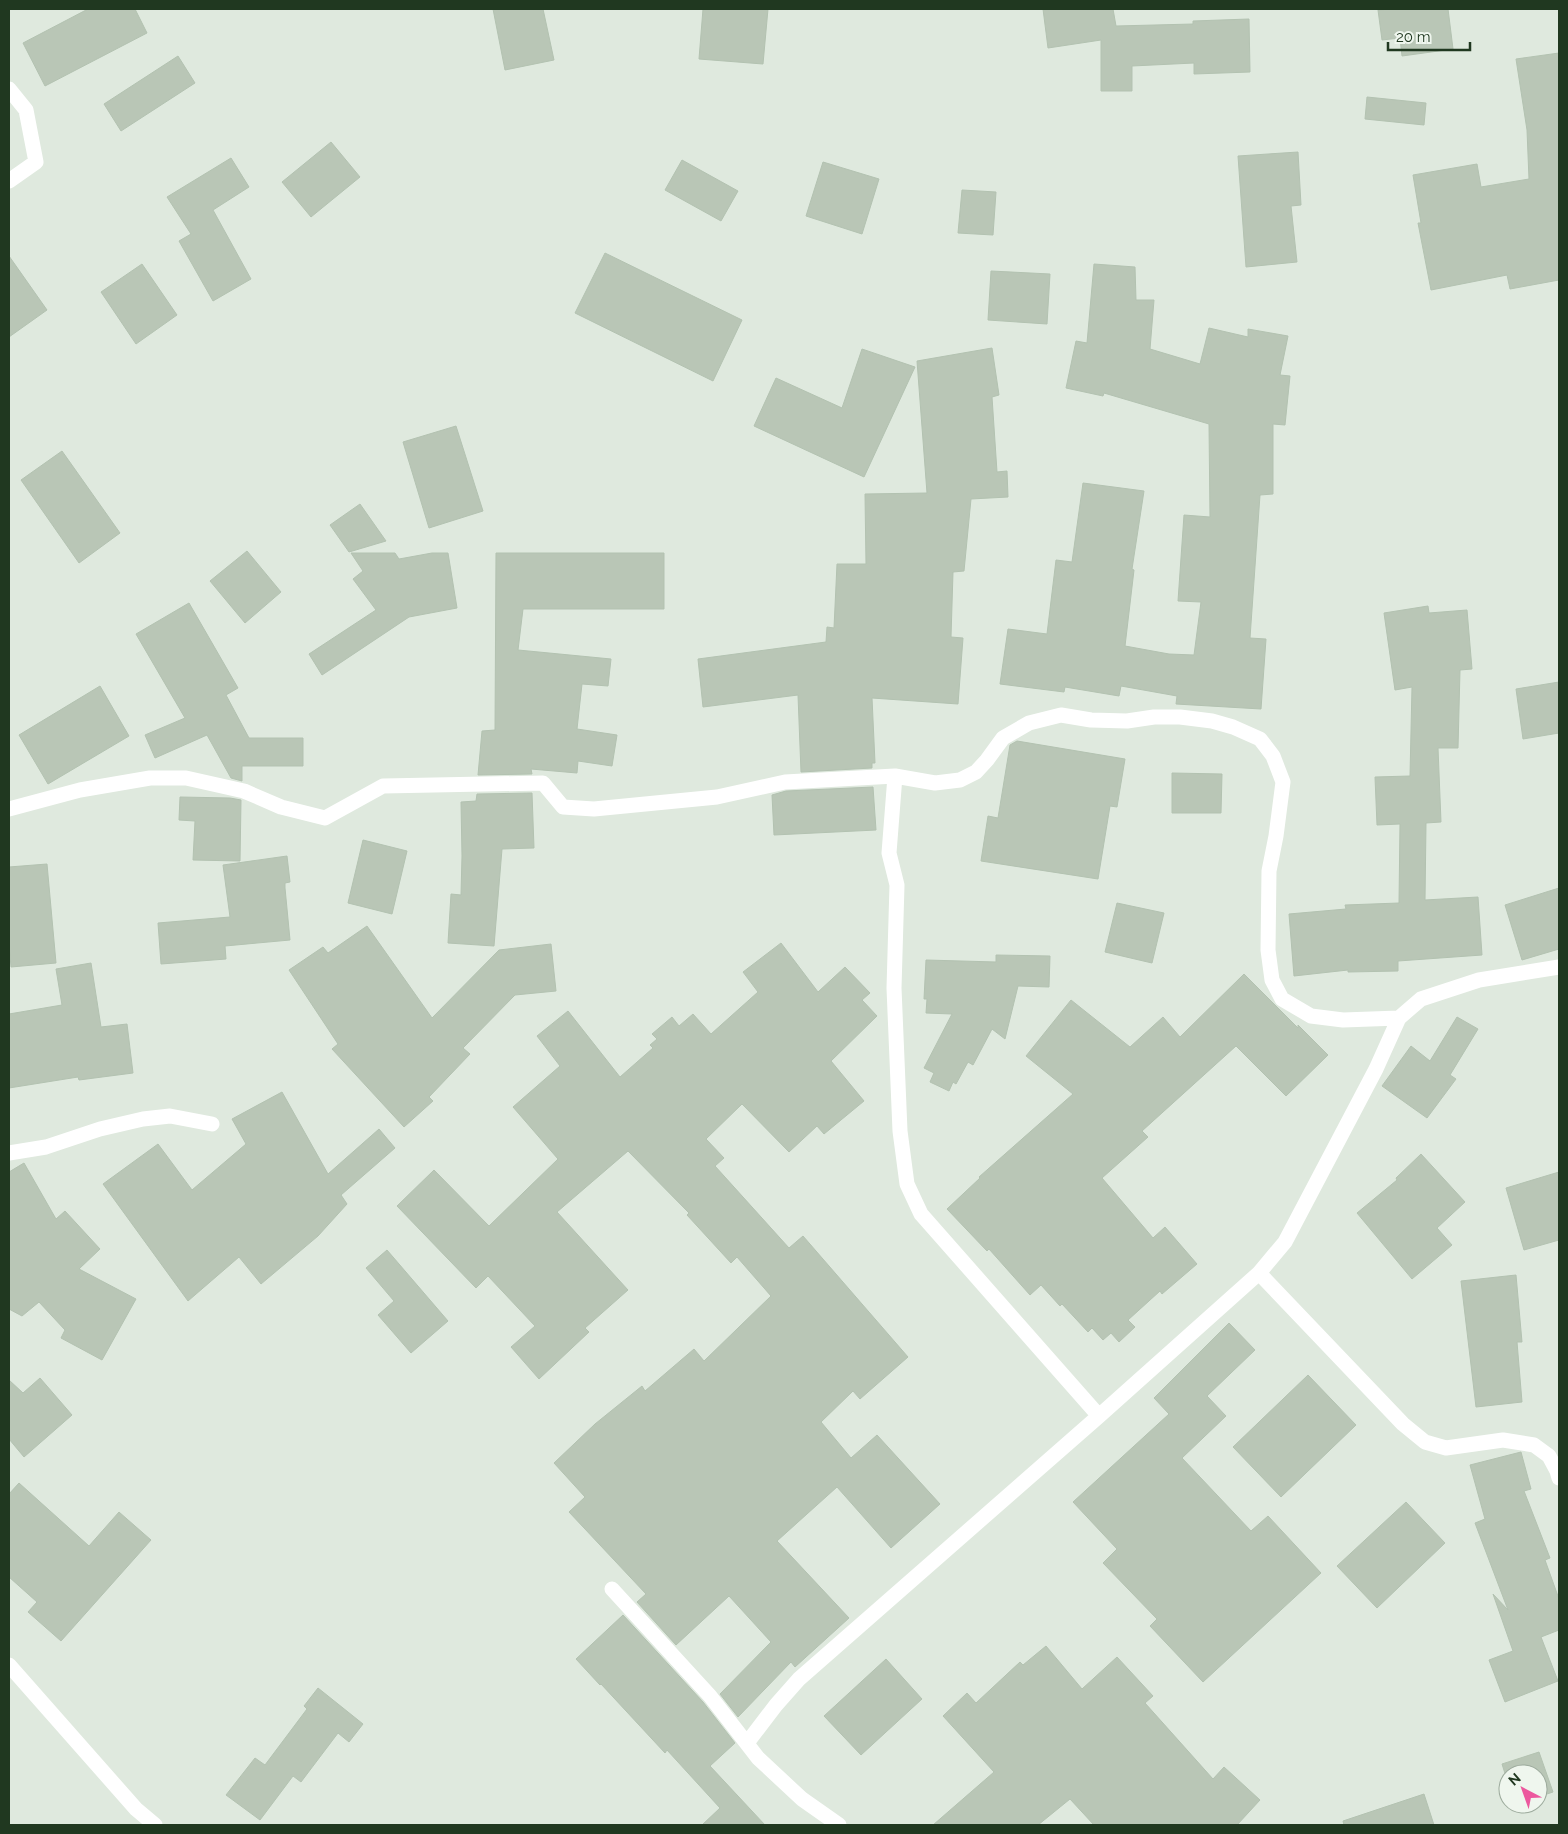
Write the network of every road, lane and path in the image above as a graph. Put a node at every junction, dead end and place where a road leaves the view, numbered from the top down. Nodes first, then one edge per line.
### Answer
1 (9, 89) edge
2 (9, 181) edge
3 (895, 776) junction
4 (9, 809) edge
5 (1559, 967) edge
6 (1399, 1018) junction
7 (212, 1124) dead end
8 (9, 1154) edge
9 (1259, 1273) junction
10 (1099, 1416) junction
11 (1559, 1478) edge
12 (612, 1589) dead end
13 (9, 1665) edge
14 (747, 1743) junction
15 (155, 1825) edge
16 (839, 1825) edge

1 - 2 street
3 - 4 street
3 - 6 street
3 - 10 street
5 - 6 street
6 - 9 street
7 - 8 street
9 - 10 street
9 - 11 street
10 - 14 street
12 - 14 street
13 - 15 street
14 - 16 street

